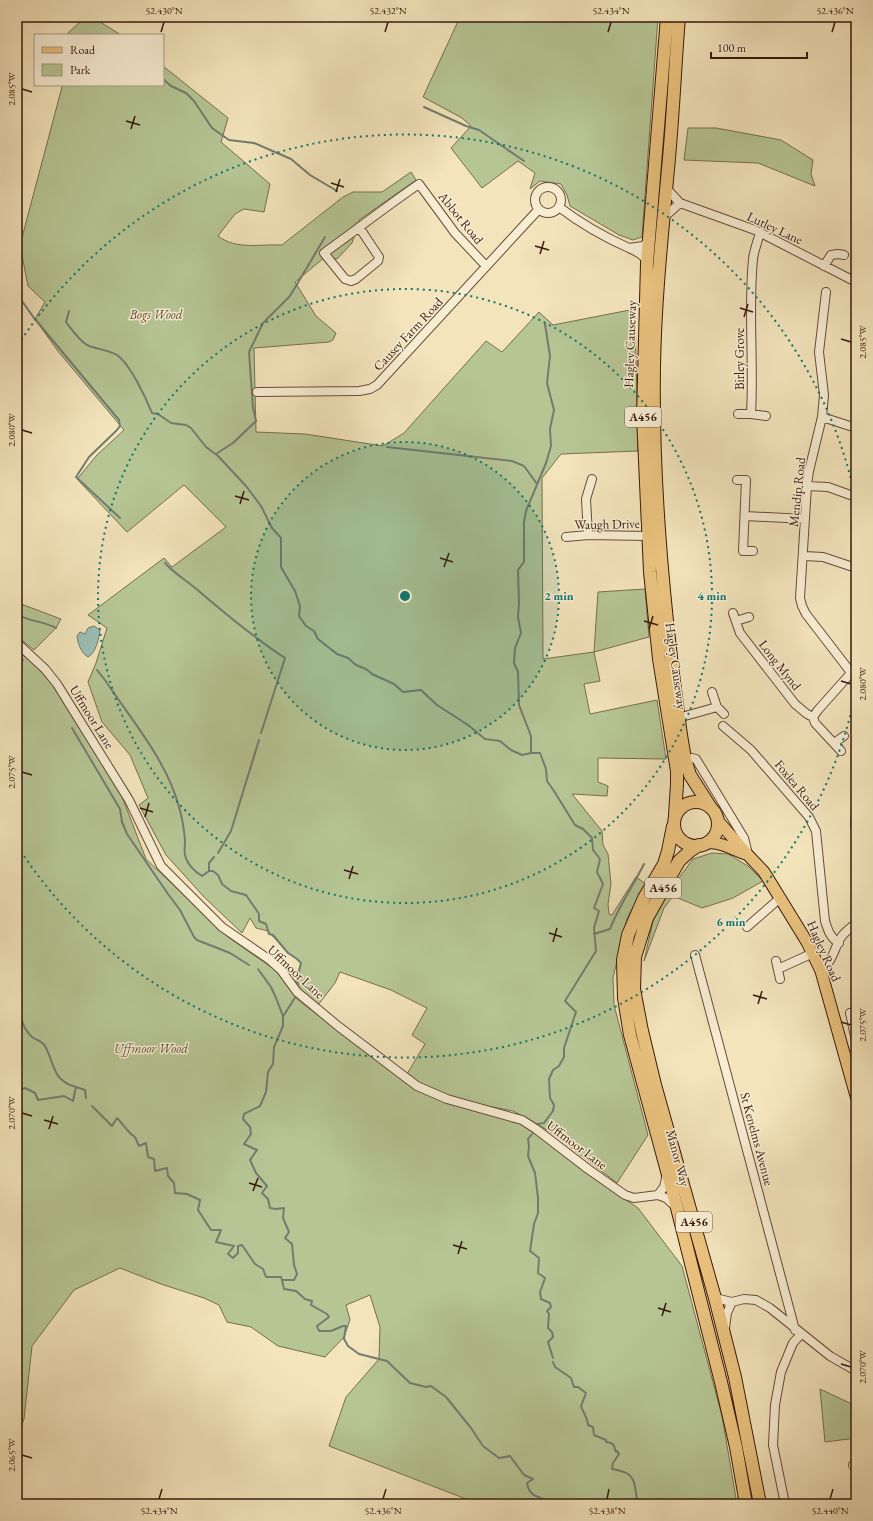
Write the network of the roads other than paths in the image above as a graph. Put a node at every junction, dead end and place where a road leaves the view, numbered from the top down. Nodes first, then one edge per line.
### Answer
1 (667, 17) edge
2 (679, 17) edge
3 (666, 188) junction
4 (680, 203) junction
5 (559, 207) junction
6 (539, 209) junction
7 (663, 218) junction
8 (359, 227) junction
9 (760, 232) junction
10 (649, 241) junction
11 (629, 248) junction
12 (844, 255) dead end
13 (647, 263) junction
14 (486, 266) junction
15 (824, 266) junction
16 (856, 282) edge
17 (826, 292) dead end
18 (257, 392) dead end
19 (738, 414) dead end
20 (751, 414) junction
21 (766, 416) dead end
22 (822, 417) junction
23 (856, 428) edge
24 (592, 479) dead end
25 (737, 480) dead end
26 (807, 486) junction
27 (856, 496) edge
28 (745, 516) junction
29 (805, 519) junction
30 (588, 535) junction
31 (566, 536) dead end
32 (648, 536) junction
33 (753, 551) dead end
34 (804, 556) junction
35 (856, 568) edge
36 (750, 617) dead end
37 (17, 643) edge
38 (853, 676) edge
39 (712, 692) dead end
40 (717, 708) junction
41 (724, 714) dead end
42 (813, 717) junction
43 (678, 718) junction
44 (724, 726) dead end
45 (844, 736) dead end
46 (834, 743) junction
47 (841, 751) dead end
48 (685, 759) junction
49 (711, 808) junction
50 (674, 821) junction
51 (718, 821) junction
52 (703, 844) junction
53 (748, 855) junction
54 (780, 898) junction
55 (856, 923) edge
56 (747, 927) dead end
57 (839, 943) junction
58 (813, 953) junction
59 (695, 955) dead end
60 (821, 971) junction
61 (780, 979) dead end
62 (850, 1013) dead end
63 (856, 1040) edge
64 (842, 1044) junction
65 (856, 1096) edge
66 (668, 1171) junction
67 (658, 1195) junction
68 (678, 1208) junction
69 (715, 1298) junction
70 (732, 1302) junction
71 (798, 1332) junction
72 (724, 1337) junction
73 (856, 1371) edge
74 (746, 1504) edge
75 (760, 1504) edge
76 (785, 1504) edge

1 - 10 highway, Hagley Causeway / A456
2 - 3 highway, Hagley Causeway / A456
3 - 4 street, Lutley Lane
3 - 7 highway, Hagley Causeway / A456
4 - 7 street
4 - 9 street, Lutley Lane
5 - 6 street
5 - 6 street
5 - 11 street
6 - 14 street, Causey Farm Road
7 - 43 highway, Hagley Causeway / A456
8 - 8 street
8 - 14 street, Abbot Road
9 - 15 street, Lutley Lane
9 - 20 street, Birley Grove
10 - 11 street
10 - 13 highway, Hagley Causeway / A456
11 - 13 street
12 - 15 street
13 - 32 highway, Hagley Causeway / A456
14 - 18 street, Causey Farm Road
15 - 16 street, Lutley Lane
17 - 22 street, Mendip Road
19 - 20 street
20 - 21 street
22 - 23 street
22 - 26 street, Mendip Road
24 - 30 street
25 - 28 street
26 - 27 street
26 - 29 street, Mendip Road
28 - 29 street
28 - 33 street
29 - 34 street, Mendip Road
30 - 31 street, Waugh Drive
30 - 32 street, Waugh Drive
32 - 50 highway, Hagley Causeway / A456
34 - 35 street
34 - 38 street, Mendip Road
36 - 42 street, Long Mynd
37 - 67 street, Uffmoor Lane
38 - 42 street
39 - 40 street
40 - 41 street
40 - 43 street
42 - 46 street, Long Mynd
43 - 48 highway, Hagley Causeway / A456
44 - 57 street, Foxlea Road
45 - 46 street
46 - 47 street, Long Mynd
48 - 49 highway, Hagley Causeway / A456
48 - 53 street
49 - 50 highway
49 - 51 highway, A456
50 - 52 highway
50 - 66 highway, Manor Way / A456
51 - 52 highway, A456
51 - 53 main road, Hagley Road
52 - 53 main road, Hagley Road
52 - 69 highway, Manor Way / A456
53 - 54 main road, Hagley Road
54 - 56 street
54 - 58 main road, Hagley Road
55 - 57 street
57 - 60 street
58 - 60 main road, Hagley Road
58 - 61 street
59 - 71 street, St Kenelms Avenue
60 - 64 main road, Hagley Road
62 - 63 street
63 - 64 street
64 - 65 main road, Hagley Road
66 - 67 street
66 - 68 highway, Manor Way / A456
67 - 68 street
68 - 74 highway, Manor Way / A456
69 - 70 street
69 - 72 highway, Manor Way / A456
70 - 71 street
70 - 72 street
71 - 73 street
71 - 76 street
72 - 75 highway, Manor Way / A456

